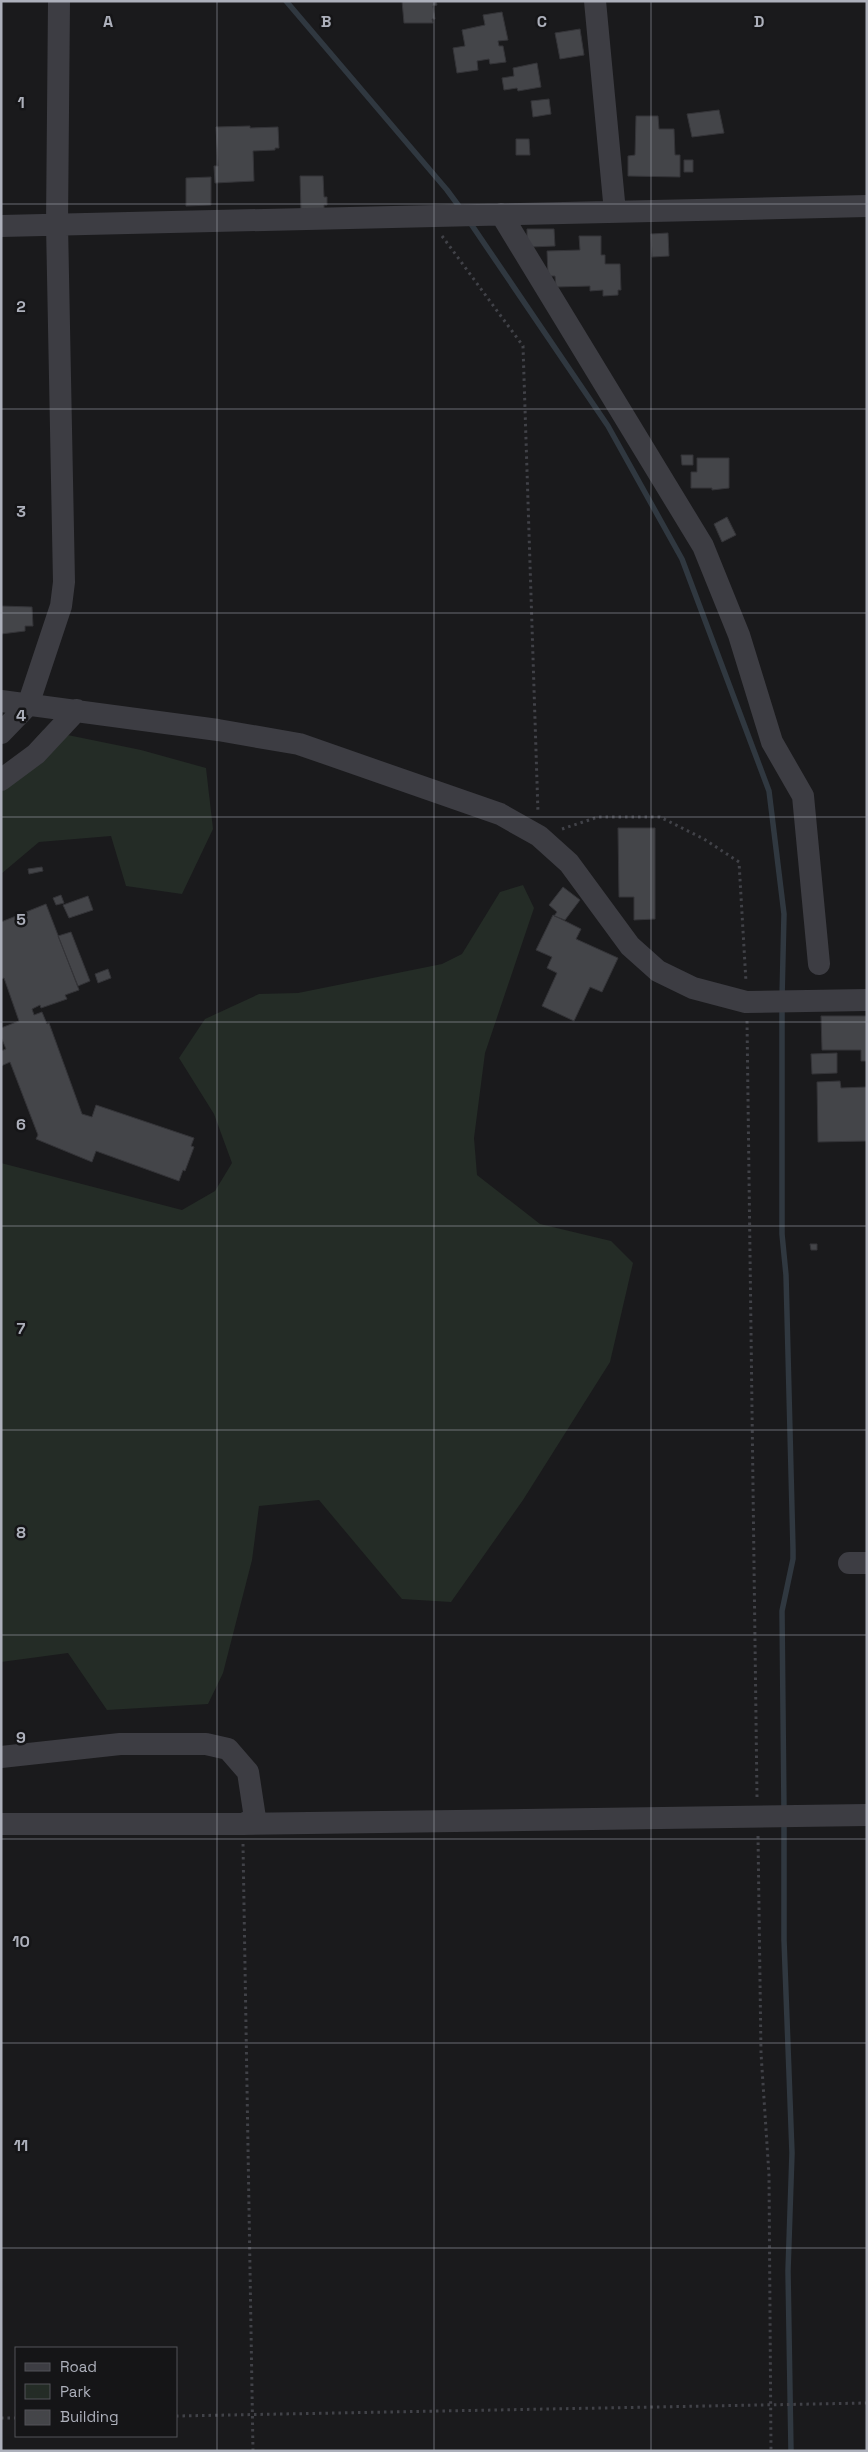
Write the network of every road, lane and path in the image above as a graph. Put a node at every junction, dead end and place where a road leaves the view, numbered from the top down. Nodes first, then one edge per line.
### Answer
1 (59, 1) edge
2 (595, 1) edge
3 (867, 206) edge
4 (615, 212) junction
5 (491, 214) junction
6 (432, 216) junction
7 (57, 224) junction
8 (1, 226) edge
9 (1, 701) edge
10 (28, 705) junction
11 (77, 710) junction
12 (1, 733) edge
13 (1, 780) edge
14 (539, 836) junction
15 (819, 964) dead end
16 (867, 1000) edge
17 (746, 1002) junction
18 (1, 1756) edge
19 (867, 1814) edge
20 (757, 1816) junction
21 (1, 1824) edge
22 (243, 1824) junction
23 (770, 2404) junction
24 (867, 2404) edge
25 (252, 2415) junction
26 (178, 2416) edge
27 (1, 2418) edge
28 (15, 2418) edge
29 (253, 2451) edge
30 (771, 2451) edge

1 - 7 street
2 - 4 street
3 - 4 street
4 - 5 street
5 - 6 street
5 - 15 street
6 - 7 street
6 - 14 path
7 - 8 street
7 - 10 street
9 - 10 street
10 - 11 street
10 - 12 street
11 - 13 street
11 - 14 street
14 - 17 street
14 - 17 path
16 - 17 street
17 - 20 path
18 - 22 street
19 - 20 street
20 - 22 street
20 - 23 path
21 - 22 street
22 - 25 path
23 - 24 path
23 - 25 path
23 - 30 path
25 - 26 path
25 - 29 path
27 - 28 path

